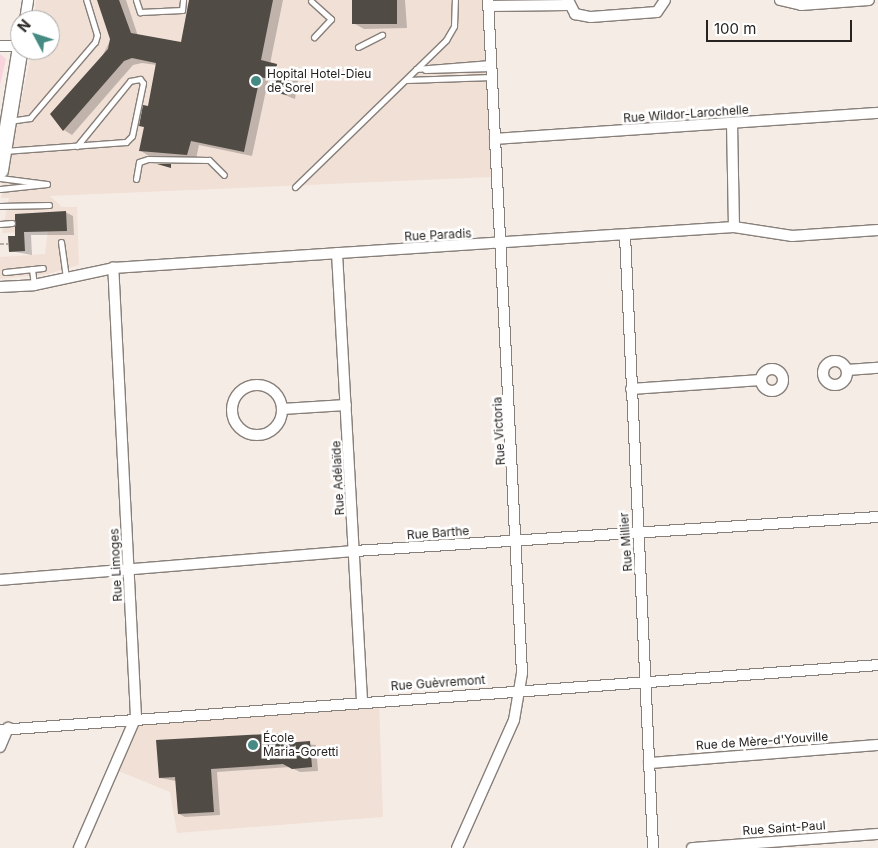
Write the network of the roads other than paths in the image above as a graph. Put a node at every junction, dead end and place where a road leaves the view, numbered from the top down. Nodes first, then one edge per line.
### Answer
1 (86, 0) edge
2 (136, 0) edge
3 (182, 0) edge
4 (455, 0) edge
5 (664, 0) edge
6 (780, 0) edge
7 (869, 0) edge
8 (311, 1) edge
9 (568, 2) edge
10 (488, 3) edge
11 (382, 34) dead end
12 (314, 37) dead end
13 (358, 47) dead end
14 (17, 60) edge
15 (492, 69) junction
16 (416, 70) junction
17 (406, 80) junction
18 (878, 113) edge
19 (6, 122) junction
20 (732, 123) junction
21 (495, 140) junction
22 (77, 146) junction
23 (1, 152) junction
24 (0, 170) edge
25 (224, 175) dead end
26 (0, 178) edge
27 (136, 179) dead end
28 (295, 187) dead end
29 (0, 189) edge
30 (49, 205) dead end
31 (0, 206) edge
32 (0, 224) edge
33 (12, 224) dead end
34 (734, 227) junction
35 (878, 230) edge
36 (624, 235) junction
37 (61, 242) dead end
38 (502, 244) junction
39 (337, 253) junction
40 (43, 268) dead end
41 (113, 268) junction
42 (32, 269) junction
43 (5, 272) dead end
44 (66, 278) junction
45 (34, 286) junction
46 (0, 287) edge
47 (878, 368) edge
48 (847, 370) dead end
49 (760, 380) dead end
50 (631, 389) junction
51 (346, 406) junction
52 (282, 410) junction
53 (878, 516) edge
54 (637, 532) junction
55 (517, 540) junction
56 (355, 550) junction
57 (129, 570) junction
58 (0, 580) edge
59 (878, 664) edge
60 (648, 680) junction
61 (521, 690) junction
62 (362, 701) junction
63 (136, 717) junction
64 (4, 729) edge
65 (878, 745) edge
66 (0, 747) edge
67 (648, 763) junction
68 (878, 834) edge
69 (79, 848) edge
70 (457, 848) edge
71 (653, 848) edge
72 (692, 848) edge

1 - 19 lane
2 - 3 lane
4 - 16 lane
5 - 9 street
6 - 7 street
8 - 12 lane
9 - 10 street
10 - 15 street, Rue Victoria
11 - 13 lane
14 - 19 street
15 - 16 lane
15 - 17 lane
15 - 21 street, Rue Victoria
16 - 17 lane
17 - 28 lane
18 - 20 street, Rue Wildor-Larochelle
19 - 23 street
20 - 21 street, Rue Wildor-Larochelle
20 - 34 street
21 - 38 street, Rue Victoria
22 - 22 lane
22 - 23 lane
23 - 24 street
25 - 27 lane
26 - 29 lane
30 - 31 lane
32 - 33 lane
34 - 35 street, Rue Paradis
34 - 36 street, Rue Paradis
36 - 38 street, Rue Paradis
36 - 50 street, Rue Millier
37 - 44 lane
38 - 39 street, Rue Paradis
38 - 55 street, Rue Victoria
39 - 41 street, Rue Paradis
39 - 51 street, Rue Adélaïde
40 - 42 lane
41 - 44 street, Rue Paradis
41 - 57 street, Rue Limoges
42 - 43 lane
42 - 45 lane
44 - 45 street, Rue Paradis
45 - 46 street, Rue Paradis
47 - 48 street
49 - 50 street
50 - 54 street, Rue Millier
51 - 52 street
51 - 56 street, Rue Adélaïde
52 - 52 street
53 - 54 street, Rue Barthe
54 - 55 street, Rue Barthe
54 - 60 street, Rue Millier
55 - 56 street, Rue Barthe
55 - 61 street, Rue Victoria
56 - 57 street, Rue Barthe
56 - 62 street, Rue Adélaïde
57 - 58 street, Rue Barthe
57 - 63 street, Rue Limoges
59 - 60 street, Rue Guèvremont
60 - 61 street, Rue Guèvremont
60 - 67 street, Rue Millier
61 - 62 street, Rue Guèvremont
61 - 70 street, Rue Victoria
62 - 63 street, Rue Guèvremont
63 - 64 street, Rue Guèvremont
63 - 69 street, Rue Limoges
64 - 66 street
65 - 67 street, Rue de Mère-d'Youville
67 - 71 street, Rue Millier
68 - 72 street, Rue Saint-Paul

